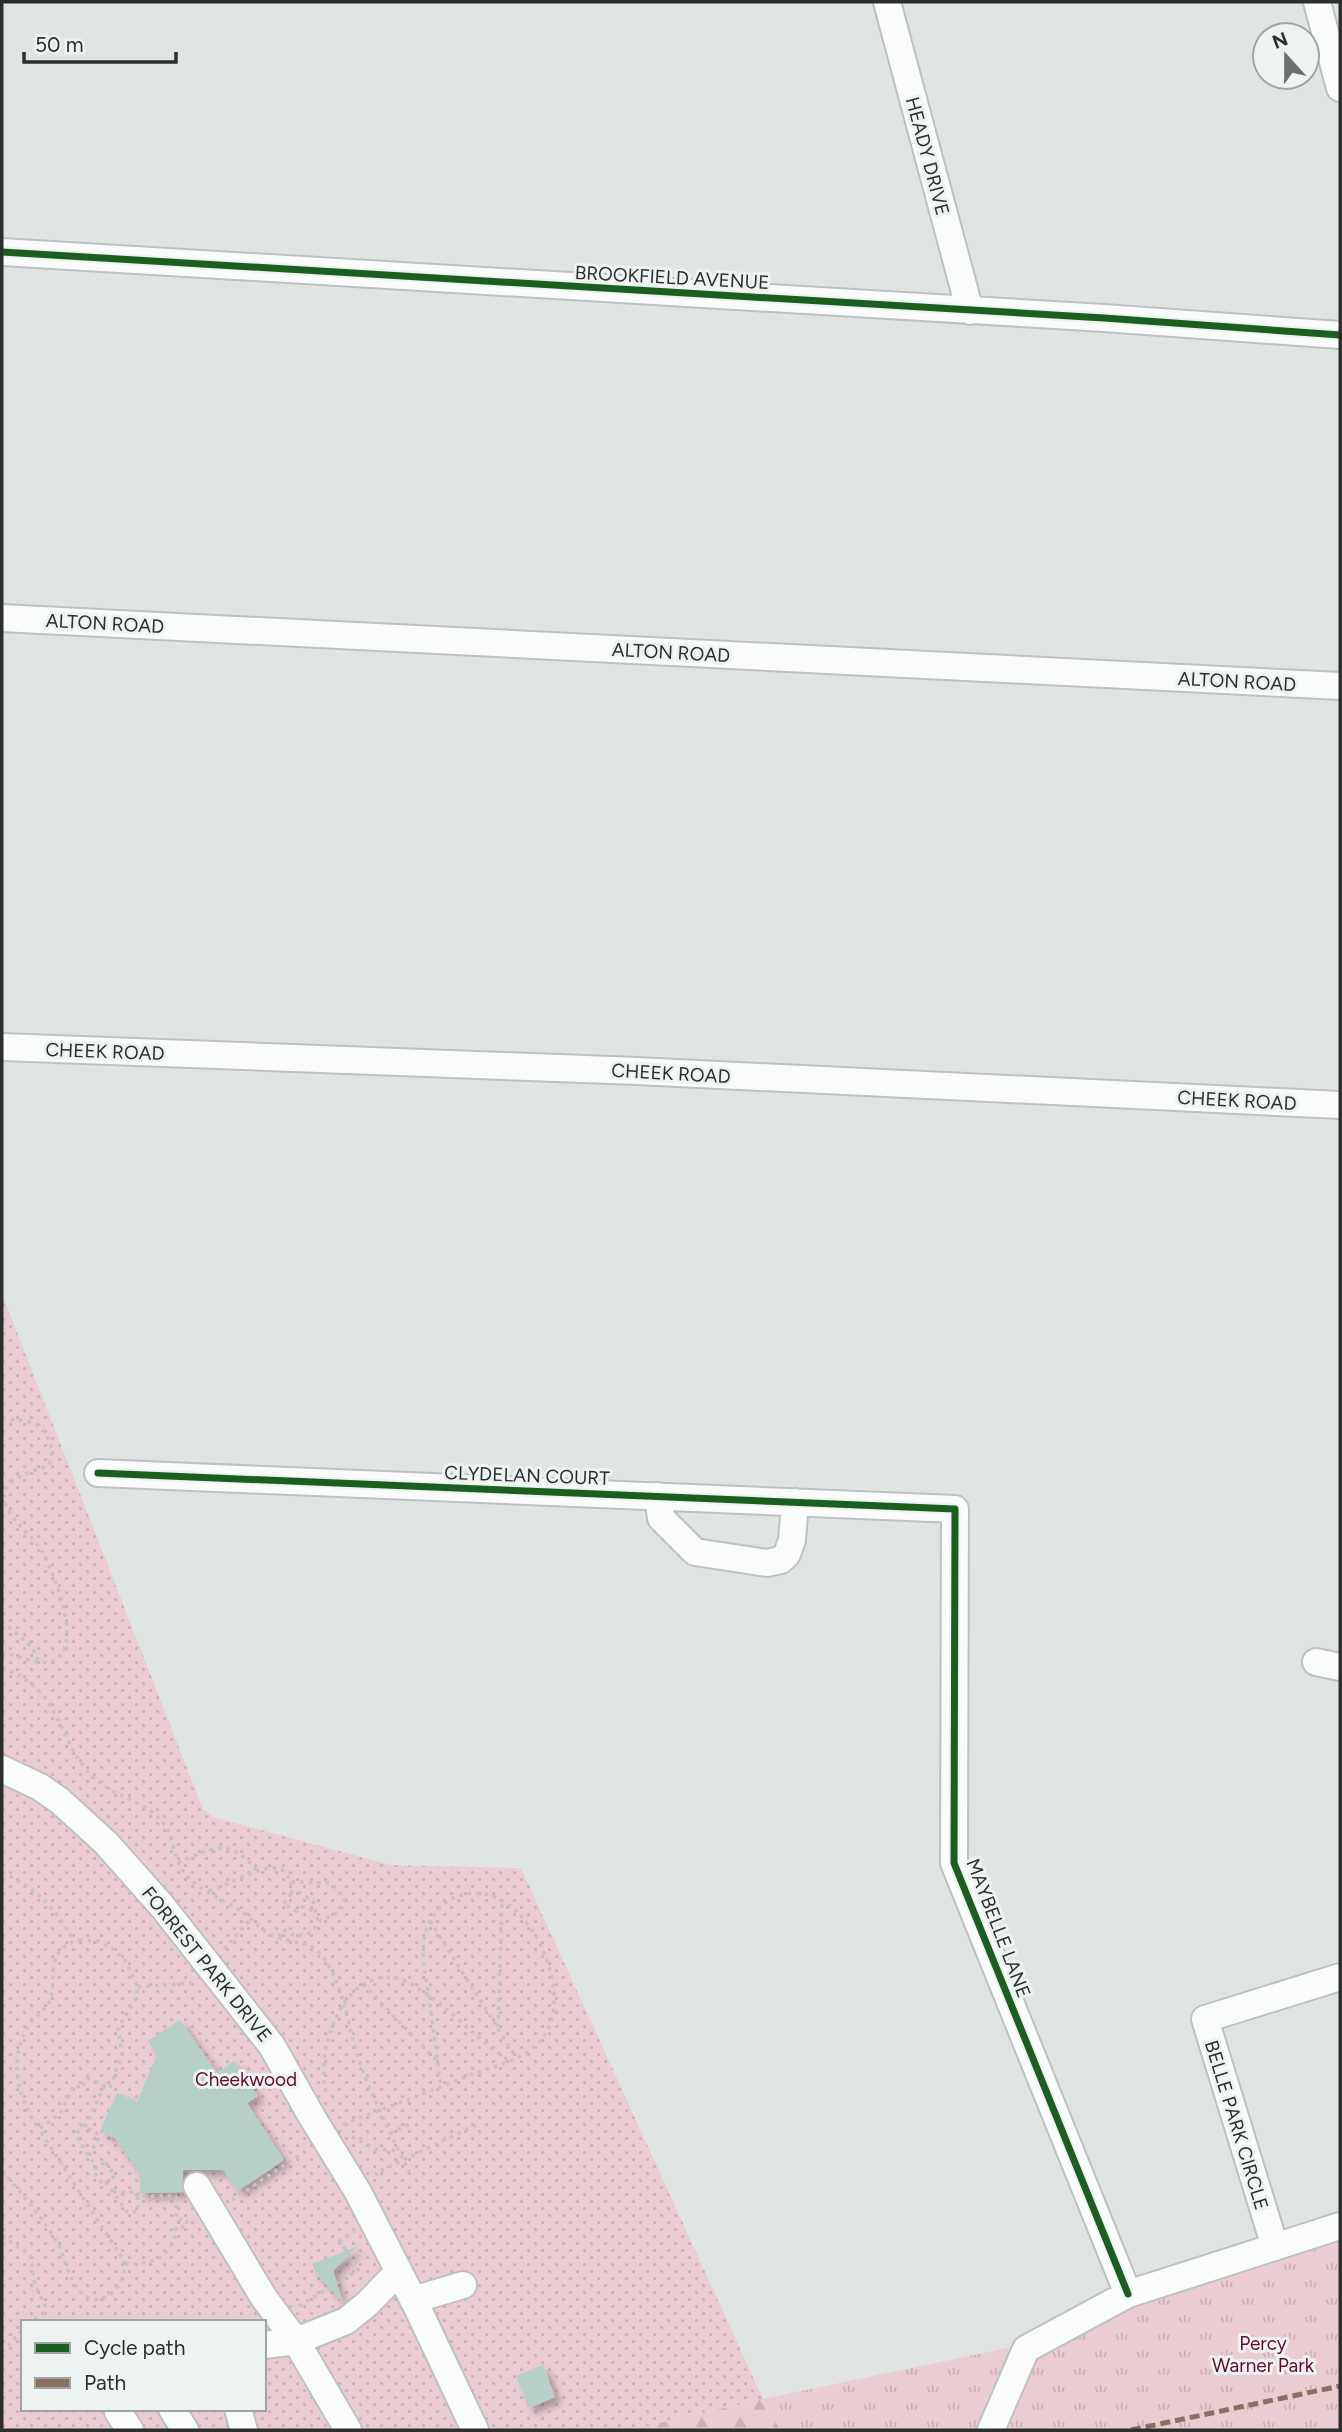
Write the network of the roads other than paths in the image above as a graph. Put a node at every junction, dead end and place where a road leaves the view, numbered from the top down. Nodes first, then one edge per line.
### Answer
1 (887, 2) edge
2 (1317, 2) edge
3 (1340, 88) edge
4 (2, 252) edge
5 (970, 311) junction
6 (1340, 335) edge
7 (2, 618) edge
8 (1340, 686) edge
9 (2, 1047) edge
10 (1340, 1105) edge
11 (98, 1473) dead end
12 (658, 1496) junction
13 (795, 1502) junction
14 (955, 1509) joint
15 (2, 1769) edge
16 (1340, 1977) edge
17 (197, 2197) road end
18 (1340, 2225) edge
19 (1275, 2247) junction
20 (398, 2272) junction
21 (463, 2284) dead end
22 (1128, 2294) junction
23 (413, 2300) junction
24 (296, 2341) junction
25 (266, 2345) edge
26 (173, 2411) edge
27 (239, 2411) edge
28 (185, 2430) edge
29 (244, 2430) edge
30 (348, 2430) edge
31 (475, 2430) edge
32 (991, 2430) edge

1 - 5 street, HEADY DRIVE
2 - 3 street
4 - 5 street, BROOKFIELD AVENUE
5 - 6 street, BROOKFIELD AVENUE
7 - 8 street, ALTON ROAD
9 - 10 street, CHEEK ROAD
11 - 12 street, CLYDELAN COURT
12 - 13 street, CLYDELAN COURT
12 - 13 street
13 - 14 street, CLYDELAN COURT
14 - 22 street, MAYBELLE LANE
15 - 20 street, FORREST PARK DRIVE
16 - 19 street, BELLE PARK CIRCLE
17 - 24 street
18 - 19 street
19 - 22 street
20 - 23 street, FORREST PARK DRIVE
20 - 24 street
21 - 23 street
22 - 32 street
23 - 31 street, FORREST PARK DRIVE
24 - 25 street
24 - 30 street
26 - 28 street
27 - 29 street

